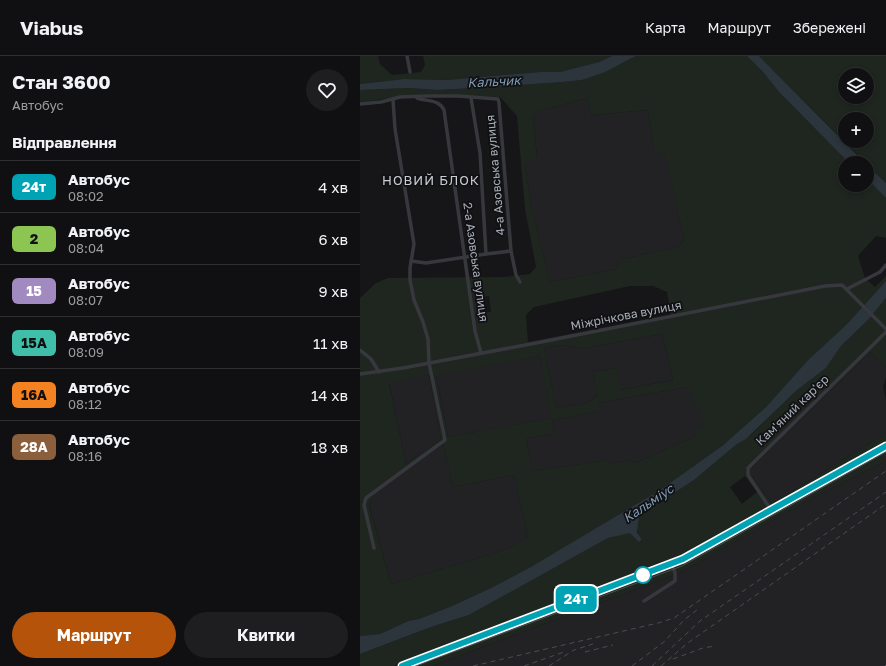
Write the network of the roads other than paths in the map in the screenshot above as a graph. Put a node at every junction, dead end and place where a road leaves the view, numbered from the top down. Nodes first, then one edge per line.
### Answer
1 (407, 56) edge
2 (410, 72) dead end
3 (417, 98) junction
4 (471, 98) junction
5 (393, 100) junction
6 (360, 104) edge
7 (510, 251) junction
8 (486, 254) junction
9 (465, 257) junction
10 (411, 261) junction
11 (886, 265) edge
12 (520, 282) dead end
13 (847, 289) junction
14 (886, 331) edge
15 (360, 350) edge
16 (481, 352) junction
17 (429, 363) junction
18 (379, 372) junction
19 (360, 374) edge
20 (886, 446) edge
21 (771, 510) junction
22 (374, 548) dead end
23 (672, 564) junction
24 (644, 601) dead end
25 (402, 666) edge

1 - 2 street
3 - 4 street
3 - 5 street
3 - 9 street, 2-а Азовська вулиця
4 - 7 street, 4-а Азовська вулиця
4 - 8 street
5 - 6 street
5 - 10 street
7 - 8 street, 4-а Азовська вулиця
7 - 12 street, 4-а Азовська вулиця
8 - 9 street, 4-а Азовська вулиця
9 - 10 street, 4-а Азовська вулиця
9 - 16 street, 2-а Азовська вулиця
10 - 17 street
11 - 13 street
13 - 14 street
13 - 16 street, Міжрічкова вулиця
14 - 21 street, Кам'яний кар'єр
15 - 18 street
16 - 17 street, Міжрічкова вулиця
17 - 18 street, Міжрічкова вулиця
17 - 22 street
18 - 19 street, Міжрічкова вулиця
20 - 21 highway
21 - 23 highway
23 - 24 street
23 - 25 highway

